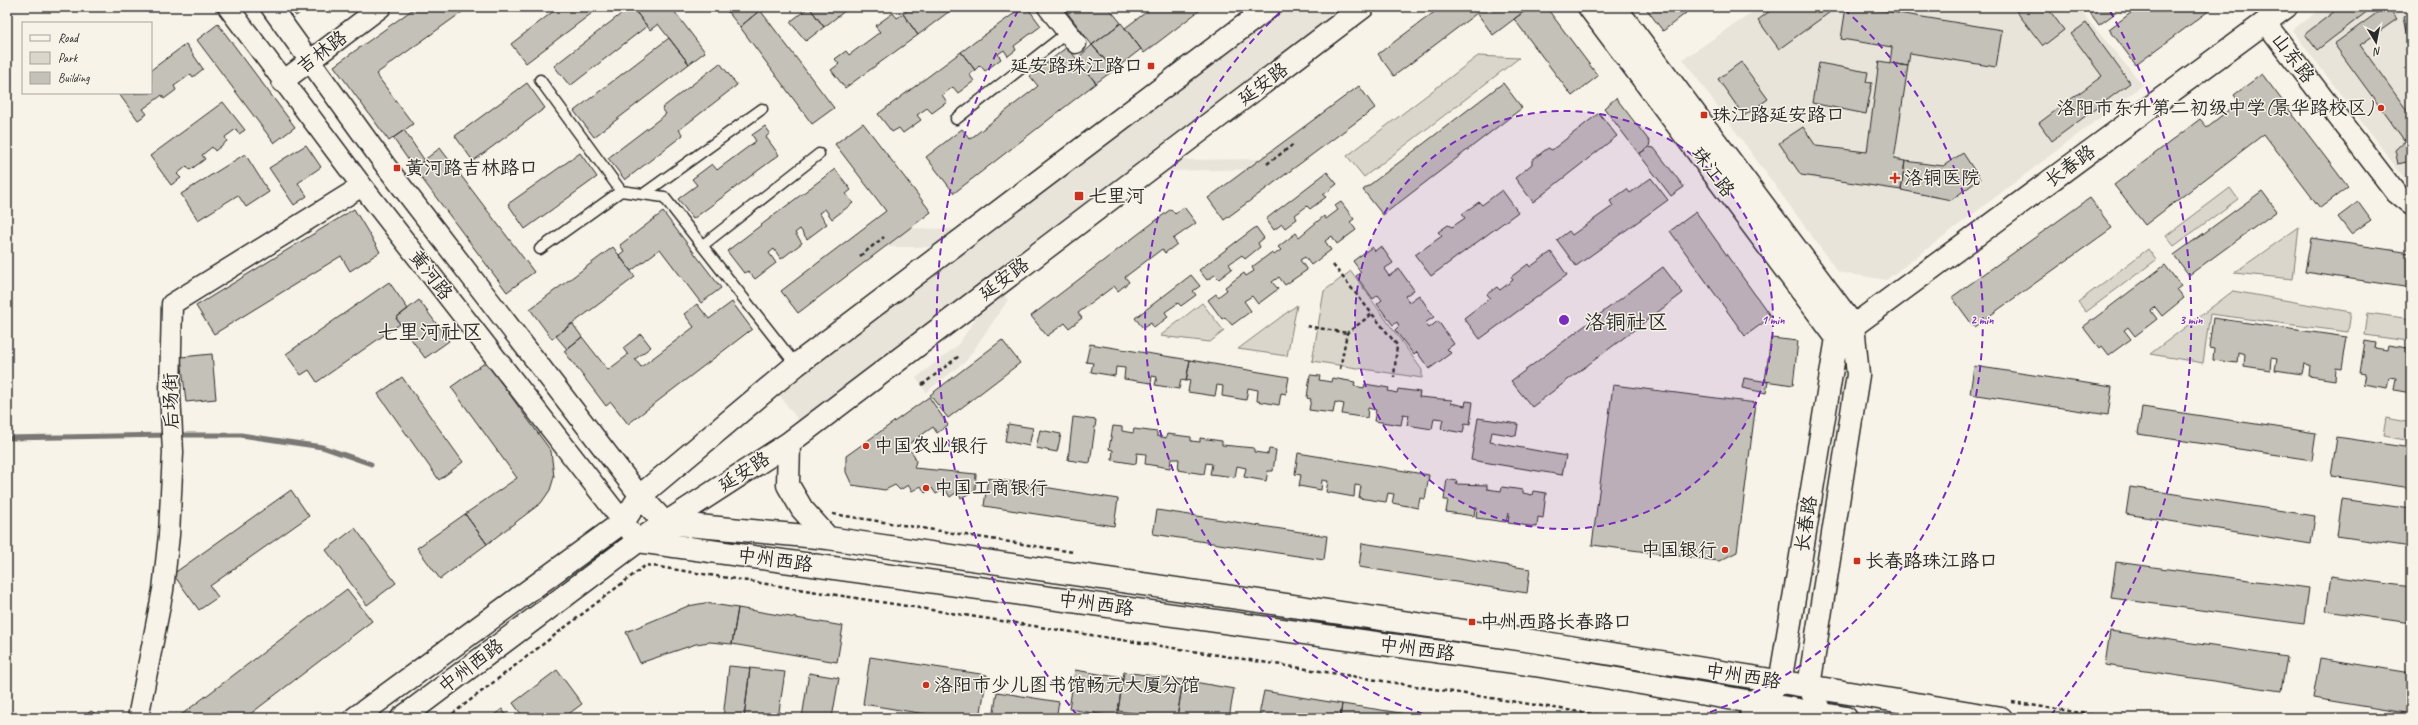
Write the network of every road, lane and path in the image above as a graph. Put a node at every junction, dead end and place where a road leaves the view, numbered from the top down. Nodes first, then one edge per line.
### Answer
1 (228, 7) edge
2 (271, 7) edge
3 (381, 7) edge
4 (1048, 7) edge
5 (1269, 7) edge
6 (1363, 7) edge
7 (1589, 7) edge
8 (1615, 7) edge
9 (2286, 7) edge
10 (2265, 22) junction
11 (1072, 37) joint
12 (310, 61) junction
13 (540, 80) dead end
14 (282, 82) junction
15 (762, 109) dead end
16 (956, 119) dead end
17 (1294, 144) dead end
18 (819, 154) dead end
19 (1267, 164) dead end
20 (362, 186) junction
21 (621, 191) junction
22 (645, 193) junction
23 (2411, 205) edge
24 (884, 237) dead end
25 (702, 244) junction
26 (540, 249) dead end
27 (860, 256) dead end
28 (1333, 265) dead end
29 (1372, 314) junction
30 (1307, 326) dead end
31 (1845, 331) junction
32 (1347, 333) junction
33 (959, 356) dead end
34 (796, 365) junction
35 (1340, 369) dead end
36 (1394, 377) dead end
37 (922, 385) dead end
38 (790, 442) junction
39 (640, 496) junction
40 (624, 521) junction
41 (665, 523) junction
42 (828, 538) junction
43 (638, 541) junction
44 (1780, 683) junction
45 (1810, 686) junction
46 (1752, 710) edge
47 (1822, 716) edge
48 (138, 718) edge
49 (355, 718) edge
50 (402, 718) edge
51 (447, 718) edge
52 (1618, 718) edge
53 (1846, 718) edge
54 (2001, 718) edge

1 - 14 street, 黄河路
2 - 12 street, 黄河路
3 - 12 street, 吉林路
4 - 11 street
5 - 34 main road
6 - 38 main road, 延安路
7 - 31 main road, 珠江路
8 - 31 main road, 珠江路
9 - 10 main road, 长春路
10 - 23 street, 山东路
10 - 31 main road, 长春路
11 - 16 lane
12 - 14 street, 吉林路
12 - 39 street, 黄河路
13 - 21 lane
14 - 20 street, 黄河路
15 - 22 lane
17 - 19 path
18 - 25 lane
20 - 40 street, 黄河路
20 - 48 street, 后场街
21 - 22 lane
21 - 26 lane
22 - 25 lane
24 - 27 path
25 - 34 lane
28 - 29 path
29 - 32 path
29 - 36 path
30 - 32 path
31 - 44 main road, 长春路
31 - 45 main road, 长春路
32 - 35 path
33 - 37 path
34 - 39 main road
38 - 41 main road, 延安路
38 - 42 main road
39 - 40 main road
39 - 41 main road
40 - 43 street, 黄河路
40 - 49 main road, 中州西路
41 - 42 main road, 中州西路
41 - 43 main road, 延安路
42 - 44 main road, 中州西路
43 - 46 main road, 中州西路
43 - 50 main road, 中州西路
44 - 45 main road, 中州西路
44 - 46 main road
45 - 47 main road
45 - 54 main road, 中州西路
46 - 47 main road, 中州西路
47 - 53 main road, 中州西路
51 - 52 path

